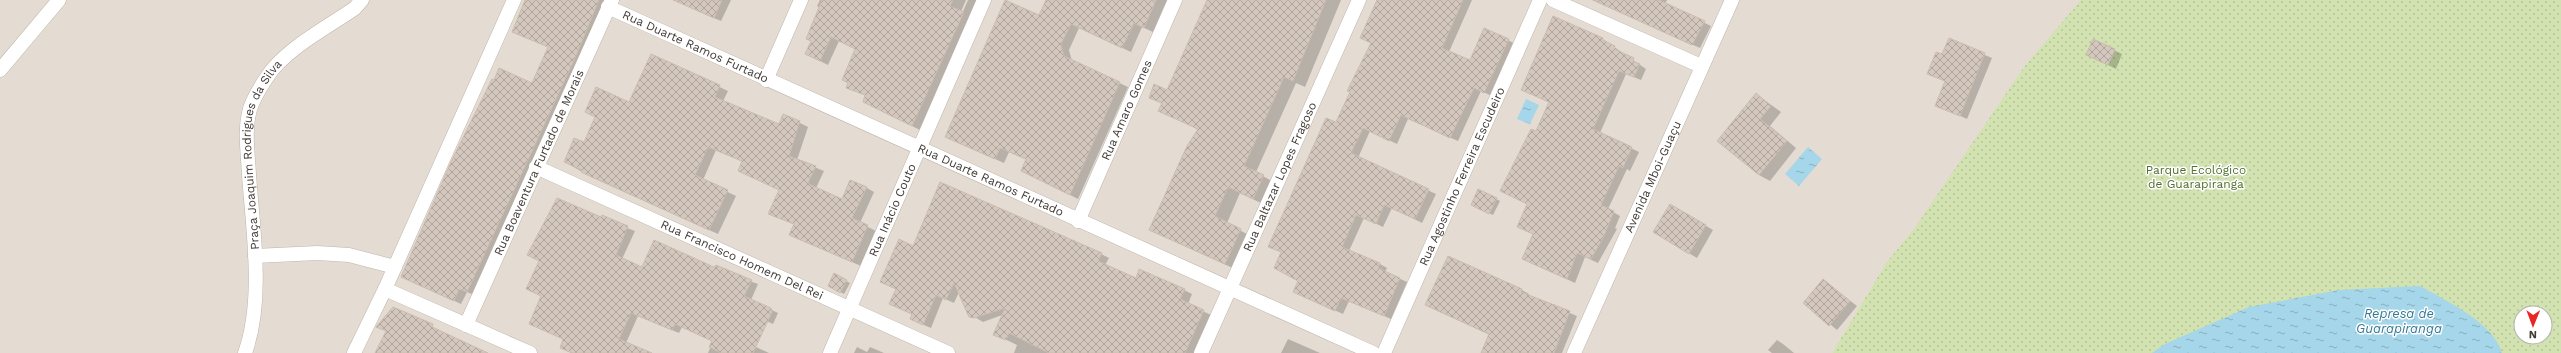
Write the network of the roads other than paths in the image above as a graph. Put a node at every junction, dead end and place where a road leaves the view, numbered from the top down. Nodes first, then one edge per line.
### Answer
1 (59, 0) edge
2 (362, 0) edge
3 (514, 0) edge
4 (801, 0) edge
5 (984, 0) edge
6 (1175, 0) edge
7 (1359, 0) edge
8 (1540, 0) edge
9 (1553, 0) edge
10 (1732, 0) edge
11 (610, 4) edge
12 (1701, 66) junction
13 (0, 70) edge
14 (766, 80) junction
15 (919, 148) junction
16 (536, 167) junction
17 (1078, 221) junction
18 (255, 256) junction
19 (395, 267) junction
20 (1231, 288) junction
21 (385, 289) junction
22 (849, 309) junction
23 (466, 325) junction
24 (246, 353) edge
25 (354, 353) edge
26 (530, 353) edge
27 (830, 353) edge
28 (948, 353) edge
29 (1201, 353) edge
30 (1373, 353) edge
31 (1384, 353) edge
32 (1574, 353) edge

1 - 13 street
2 - 18 street, Praça Joaquim Rodrigues da Silva
3 - 19 street
4 - 14 street
5 - 15 street, Rua Inácio Couto
6 - 17 street, Rua Amaro Gomes
7 - 20 street, Rua Baltazar Lopes Fragoso
8 - 31 street, Rua Agostinho Ferreira Escudeiro
9 - 12 street
10 - 12 street, Avenida Mboi-Guaçu
11 - 14 street, Rua Duarte Ramos Furtado
11 - 16 street, Rua Boaventura Furtado de Morais
12 - 32 street, Avenida Mboi-Guaçu
14 - 15 street, Rua Duarte Ramos Furtado
15 - 17 street, Rua Duarte Ramos Furtado
15 - 22 street, Rua Inácio Couto
16 - 22 street, Rua Francisco Homem Del Rei
16 - 23 street, Rua Boaventura Furtado de Morais
17 - 20 street, Rua Duarte Ramos Furtado
18 - 19 street
18 - 24 street, Praça Joaquim Rodrigues da Silva
19 - 21 street
20 - 29 street, Rua Baltazar Lopes Fragoso
20 - 30 street, Rua Duarte Ramos Furtado
21 - 23 street
21 - 25 street
22 - 27 street, Rua Inácio Couto
22 - 28 street, Rua Francisco Homem Del Rei
23 - 26 street

